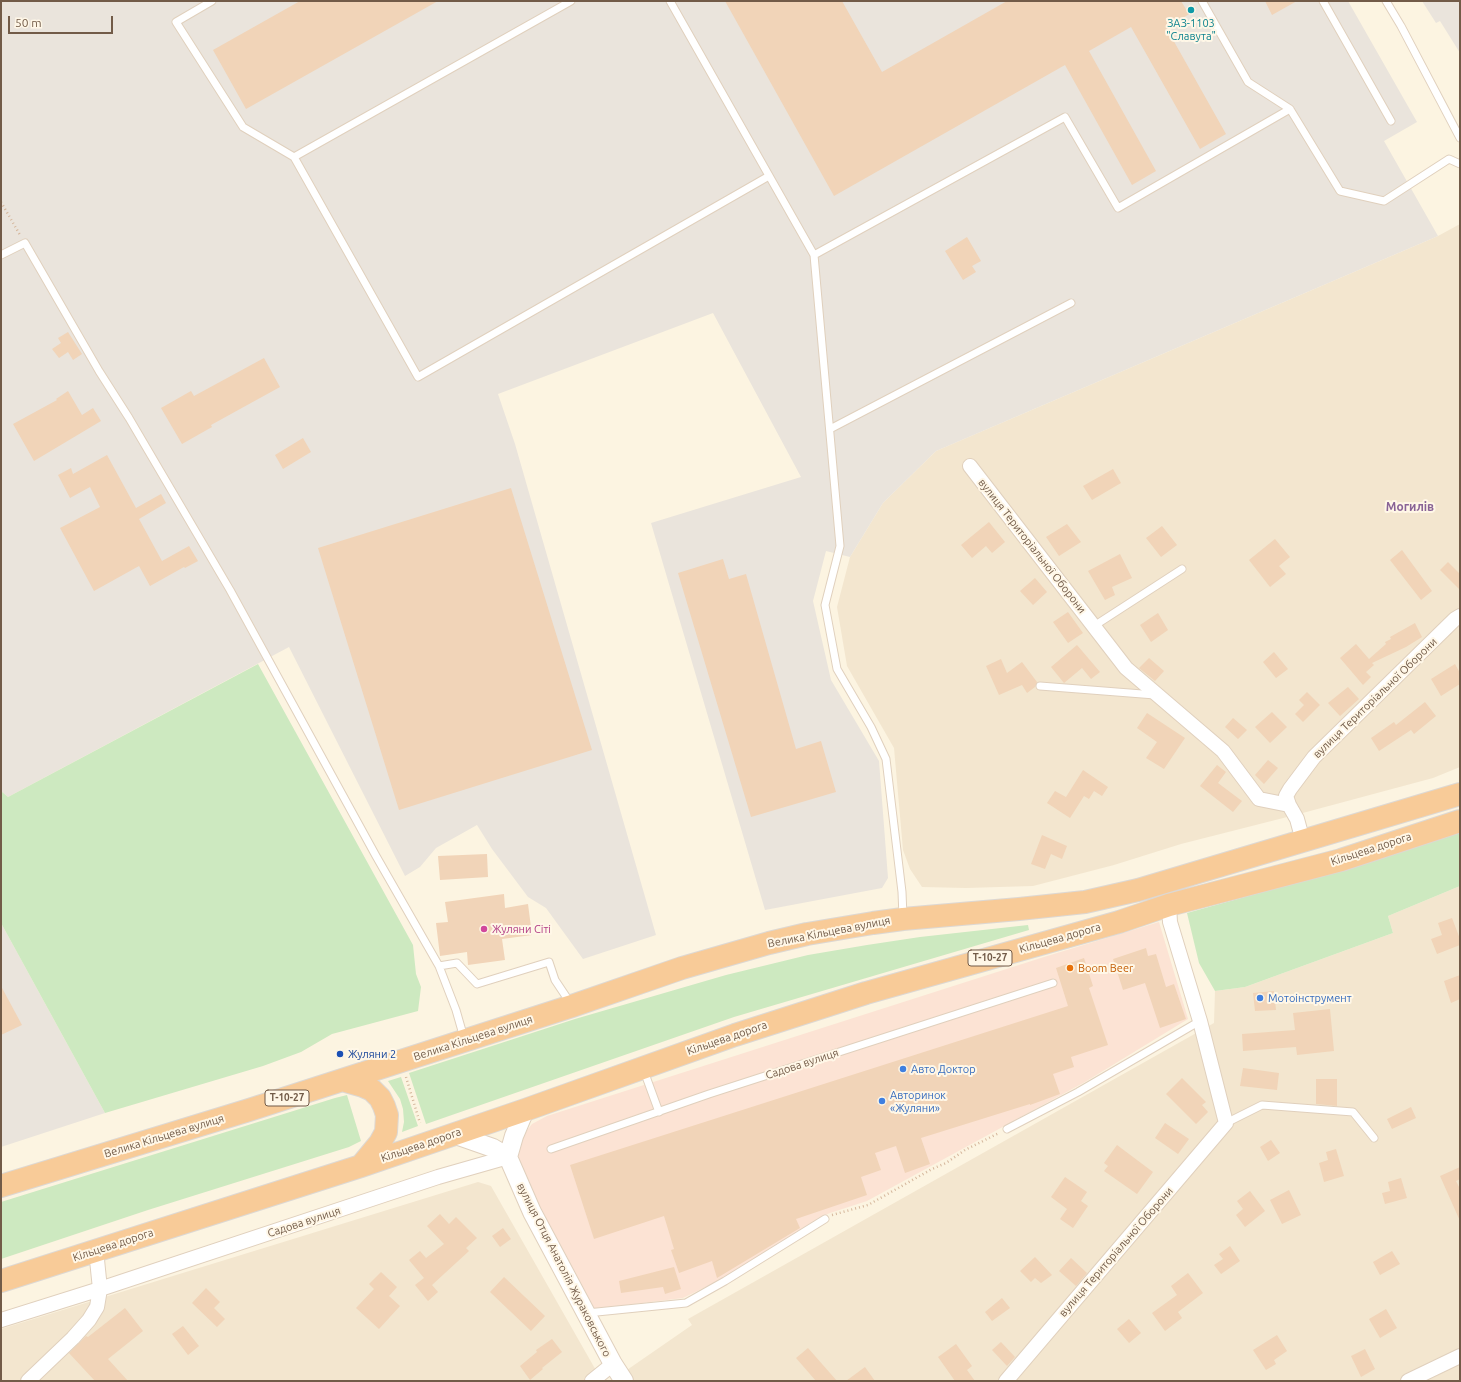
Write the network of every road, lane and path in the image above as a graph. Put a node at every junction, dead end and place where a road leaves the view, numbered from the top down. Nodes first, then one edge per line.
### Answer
1 (212, 1) edge
2 (571, 1) edge
3 (670, 1) edge
4 (1202, 1) edge
5 (1323, 1) edge
6 (1386, 1) edge
7 (1290, 109) junction
8 (1391, 121) dead end
9 (1460, 138) edge
10 (294, 157) junction
11 (1460, 164) edge
12 (769, 176) junction
13 (1, 202) edge
14 (25, 243) junction
15 (1, 255) edge
16 (814, 255) junction
17 (1071, 303) dead end
18 (830, 429) junction
19 (970, 466) dead end
20 (1182, 568) dead end
21 (1460, 616) edge
22 (1094, 626) junction
23 (1040, 686) dead end
24 (1157, 695) junction
25 (1460, 794) edge
26 (1289, 805) junction
27 (1460, 821) edge
28 (1303, 841) junction
29 (1169, 905) junction
30 (903, 919) junction
31 (439, 966) junction
32 (1053, 983) dead end
33 (572, 1006) junction
34 (1200, 1021) junction
35 (465, 1040) junction
36 (642, 1067) junction
37 (405, 1076) dead end
38 (342, 1080) junction
39 (525, 1110) junction
40 (659, 1112) junction
41 (1226, 1122) junction
42 (420, 1123) dead end
43 (1007, 1129) joint
44 (454, 1134) junction
45 (1374, 1138) dead end
46 (552, 1149) dead end
47 (508, 1157) junction
48 (361, 1166) junction
49 (1, 1186) edge
50 (825, 1219) joint
51 (96, 1250) junction
52 (1, 1281) edge
53 (100, 1289) junction
54 (585, 1313) junction
55 (1, 1320) edge
56 (1460, 1356) edge
57 (613, 1364) junction
58 (28, 1381) edge
59 (592, 1381) edge
60 (624, 1381) edge
61 (1006, 1381) edge
62 (1408, 1381) edge

1 - 10 lane
2 - 10 lane
3 - 12 lane
4 - 7 lane
5 - 8 lane
6 - 9 lane
7 - 11 lane
7 - 16 lane
10 - 12 lane
12 - 16 lane
13 - 14 path
14 - 15 lane
14 - 31 lane
16 - 18 lane
17 - 18 lane
18 - 30 lane
19 - 22 street, вулиця Територіальної Оборони
20 - 22 lane
21 - 26 street, вулиця Територіальної Оборони
22 - 24 street, вулиця Територіальної Оборони
23 - 24 lane
24 - 26 street, вулиця Територіальної Оборони
25 - 28 highway, Т-10-27
26 - 28 street
27 - 29 highway, Кільцева дорога / Т-10-27
28 - 30 highway, Т-10-27
29 - 34 street
29 - 36 highway, Кільцева дорога / Т-10-27
30 - 33 highway, Велика Кільцева вулиця / Т-10-27
31 - 33 lane
31 - 35 lane
32 - 40 lane, Садова вулиця
33 - 35 highway, Велика Кільцева вулиця / Т-10-27
34 - 41 street
34 - 43 lane
35 - 38 highway, Велика Кільцева вулиця / Т-10-27
36 - 39 highway, Кільцева дорога / Т-10-27
36 - 40 lane
37 - 42 path
38 - 48 highway
38 - 49 highway, Велика Кільцева вулиця / Т-10-27
39 - 44 highway, Кільцева дорога / Т-10-27
39 - 47 street
40 - 46 lane, Садова вулиця
41 - 45 lane, вулиця Територіальної Оборони
41 - 61 street, вулиця Територіальної Оборони
43 - 50 path
44 - 47 street
44 - 48 highway, Кільцева дорога / Т-10-27
47 - 53 street, Садова вулиця
47 - 54 street, вулиця Отця Анатолія Жураковського
48 - 51 highway, Кільцева дорога / Т-10-27
50 - 54 lane
51 - 52 highway, Кільцева дорога / Т-10-27
51 - 53 street
53 - 55 street, Садова вулиця
53 - 58 street
54 - 57 street, вулиця Отця Анатолія Жураковського
56 - 62 street
57 - 59 street
57 - 60 street, вулиця Отця Анатолія Жураковського

